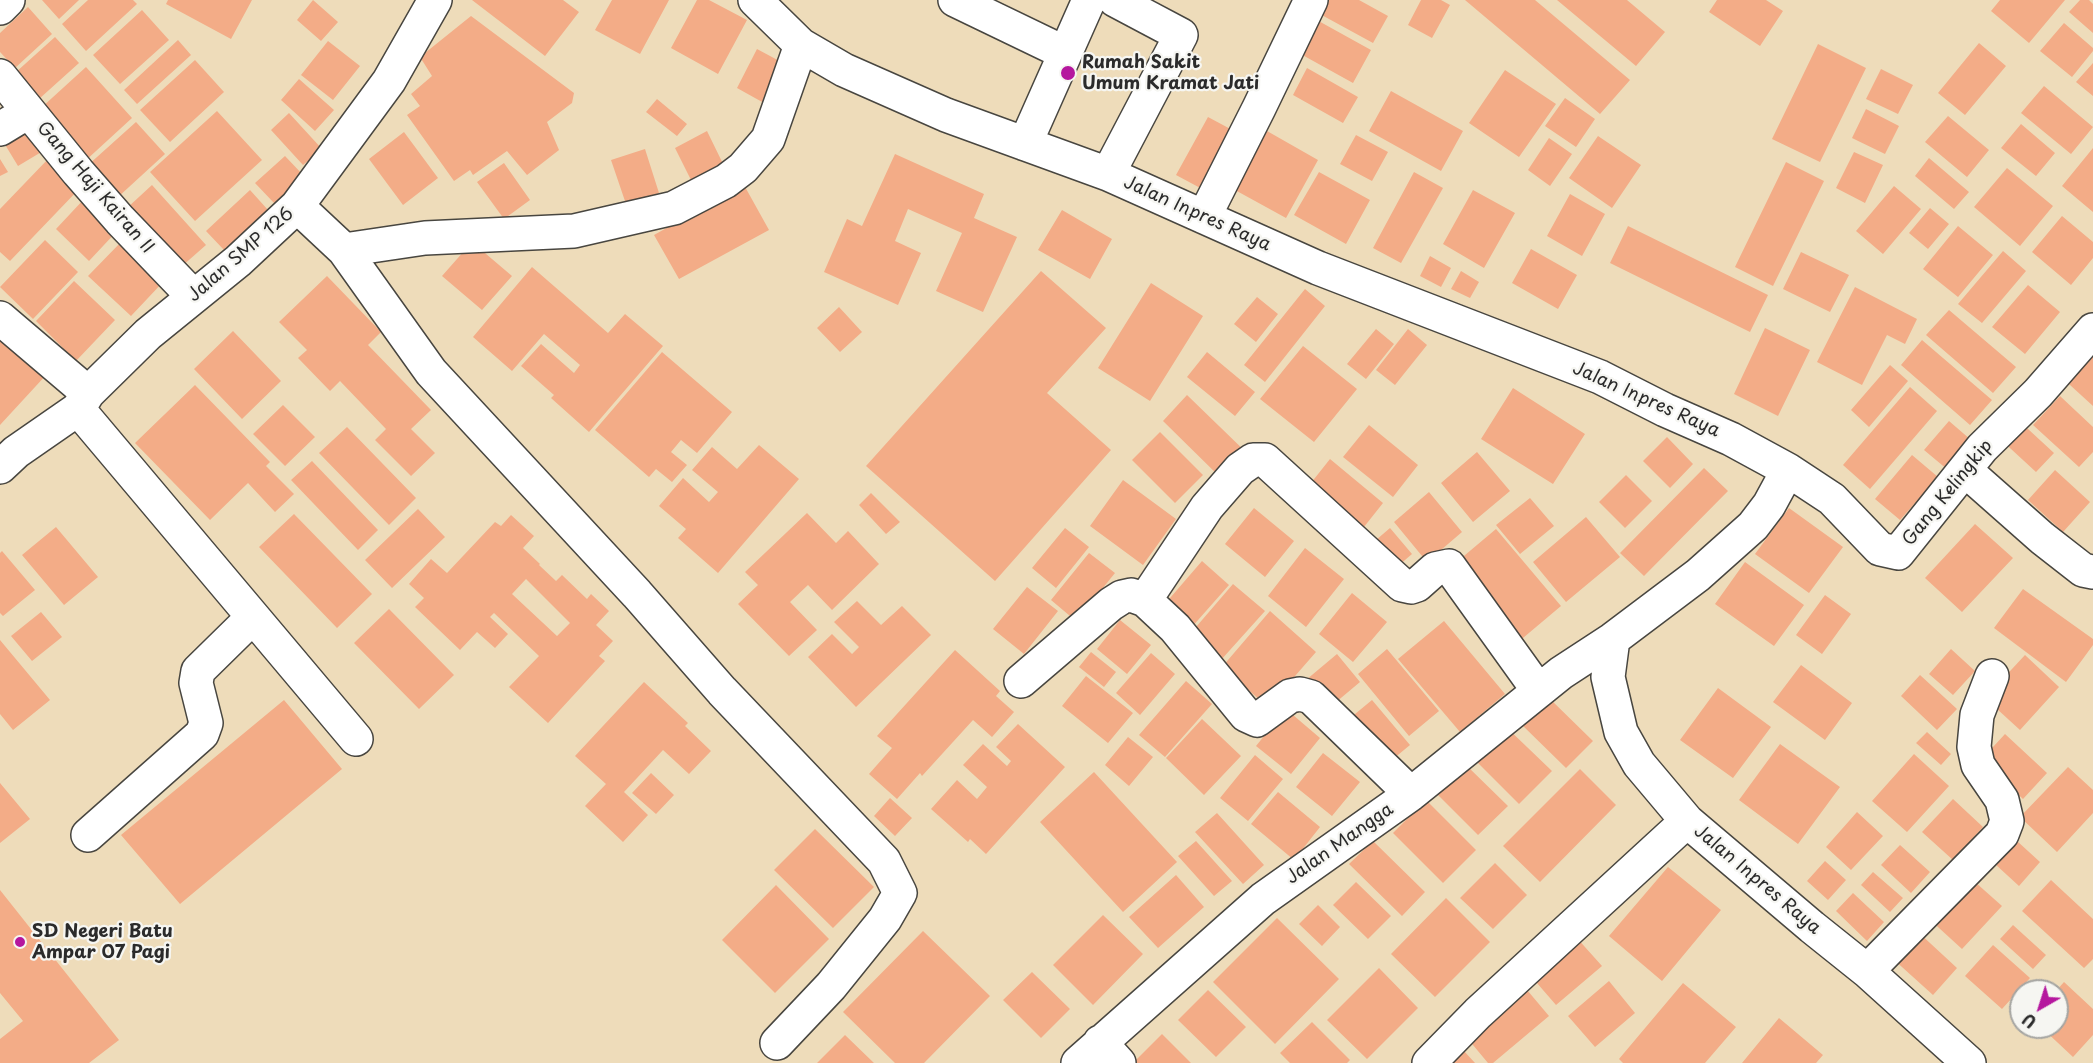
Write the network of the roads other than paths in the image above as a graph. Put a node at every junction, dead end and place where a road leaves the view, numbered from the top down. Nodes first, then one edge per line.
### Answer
1 (8, 0) edge
2 (435, 0) edge
3 (755, 0) edge
4 (955, 0) edge
5 (1089, 0) edge
6 (1115, 0) edge
7 (1311, 0) edge
8 (0, 8) edge
9 (801, 45) junction
10 (1065, 53) junction
11 (0, 76) edge
12 (28, 112) junction
13 (0, 129) edge
14 (1025, 144) junction
15 (1108, 174) junction
16 (297, 206) junction
17 (1204, 218) junction
18 (344, 250) junction
19 (193, 296) junction
20 (0, 318) edge
21 (2093, 330) edge
22 (83, 401) junction
23 (0, 467) edge
24 (1788, 470) junction
25 (1965, 470) junction
26 (2093, 572) edge
27 (1145, 600) junction
28 (253, 617) junction
29 (1613, 639) junction
30 (1992, 676) dead end
31 (1021, 681) dead end
32 (1538, 690) junction
33 (356, 739) dead end
34 (1411, 794) junction
35 (1688, 821) junction
36 (88, 835) dead end
37 (1867, 971) junction
38 (777, 1043) dead end
39 (1099, 1056) edge
40 (1429, 1063) edge
41 (1969, 1063) edge

1 - 8 street
2 - 16 street, Jalan SMP 126
3 - 9 street, Jalan Inpres Raya
4 - 10 street
5 - 10 street
6 - 15 street
7 - 17 street
9 - 14 street, Jalan Inpres Raya
9 - 18 street
10 - 14 street
11 - 12 street, Gang Haji Kairan II
12 - 13 street
12 - 19 street, Gang Haji Kairan II
14 - 15 street, Jalan Inpres Raya
15 - 17 street, Jalan Inpres Raya
16 - 18 street
16 - 19 street, Jalan SMP 126
17 - 24 street, Jalan Inpres Raya
18 - 38 street
19 - 22 street, Jalan SMP 126
20 - 22 street
21 - 25 street, Gang Kelingkip
22 - 23 street, Jalan SMP 126
22 - 28 street
24 - 25 street, Gang Kelingkip
24 - 29 street
25 - 26 street
27 - 31 street
27 - 32 street
27 - 34 street
28 - 33 street
28 - 36 street
29 - 32 street, Jalan Mangga
29 - 35 street, Jalan Inpres Raya
30 - 37 street
32 - 34 street, Jalan Mangga
34 - 39 street, Jalan Mangga
35 - 37 street, Jalan Inpres Raya
35 - 40 street
37 - 41 street, Jalan Inpres Raya

